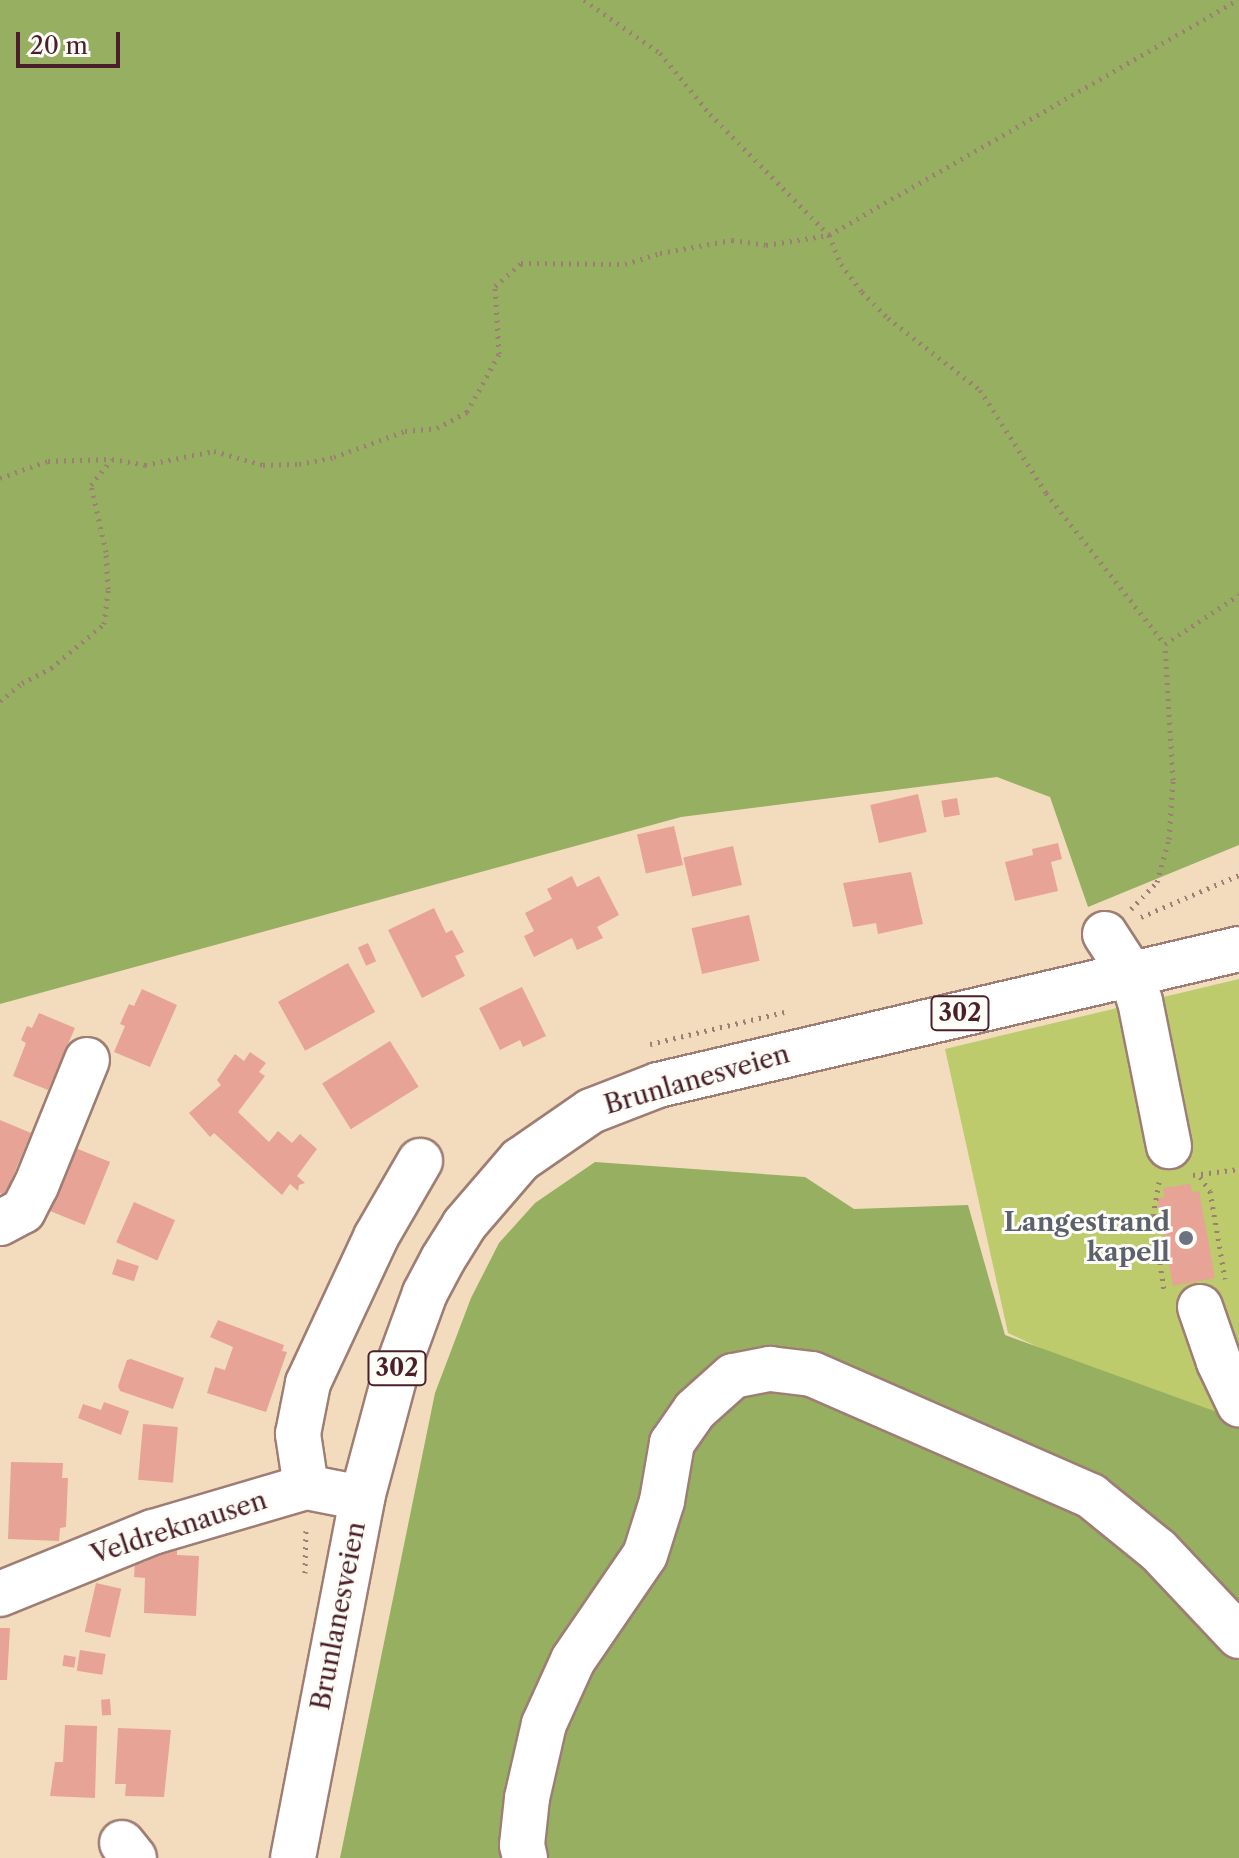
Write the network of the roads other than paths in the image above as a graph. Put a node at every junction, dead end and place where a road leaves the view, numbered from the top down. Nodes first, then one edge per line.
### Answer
1 (1105, 934) road end
2 (1239, 949) edge
3 (1131, 974) junction
4 (87, 1060) dead end
5 (420, 1161) dead end
6 (1172, 1164) road end
7 (0, 1223) edge
8 (1200, 1307) road end
9 (1239, 1404) edge
10 (306, 1487) junction
11 (362, 1498) junction
12 (0, 1594) edge
13 (1239, 1636) edge
14 (293, 1858) edge
15 (525, 1858) edge

1 - 3 main road
2 - 3 main road, Brunlanesveien / 302
3 - 6 main road
3 - 11 main road, Brunlanesveien / 302
4 - 7 main road
5 - 10 main road
8 - 9 main road
10 - 11 main road, Veldreknausen
10 - 12 main road, Veldreknausen
11 - 14 main road, Brunlanesveien / 302
13 - 15 main road

